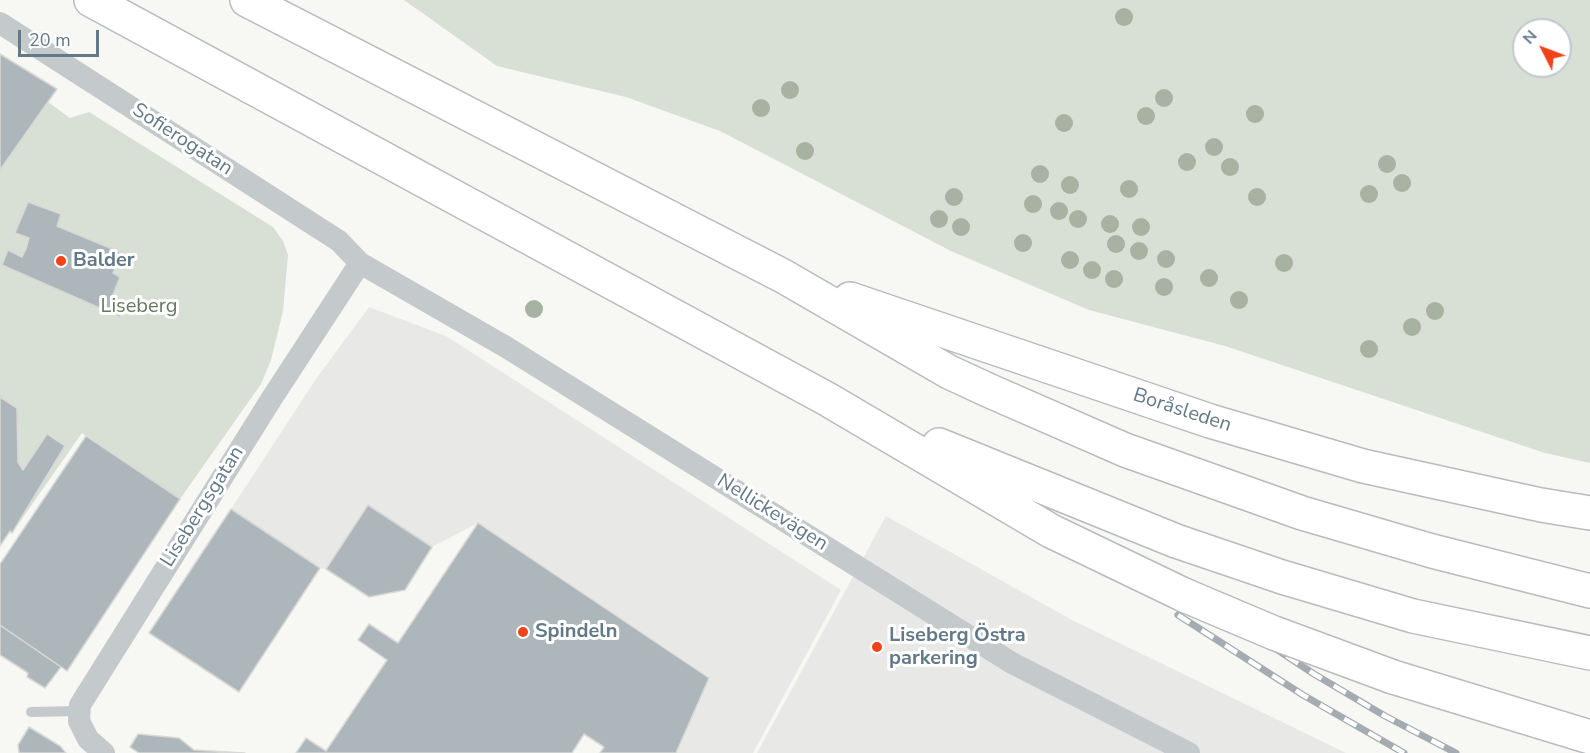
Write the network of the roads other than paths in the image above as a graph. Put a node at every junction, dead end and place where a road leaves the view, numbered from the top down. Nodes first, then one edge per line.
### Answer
1 (91, 0) edge
2 (247, 0) edge
3 (0, 23) edge
4 (360, 263) junction
5 (783, 276) junction
6 (827, 399) junction
7 (1590, 513) edge
8 (1590, 591) edge
9 (1590, 653) edge
10 (79, 711) junction
11 (31, 712) dead end
12 (1590, 737) edge
13 (104, 753) edge
14 (1189, 753) edge

1 - 6 highway
2 - 5 highway
3 - 4 street, Sofierogatan
4 - 10 street, Lisebergsgatan
4 - 14 street, Nellickevägen
5 - 7 highway, Boråsleden
5 - 8 highway
6 - 9 highway
6 - 12 highway, bridge
10 - 11 lane
10 - 13 street

